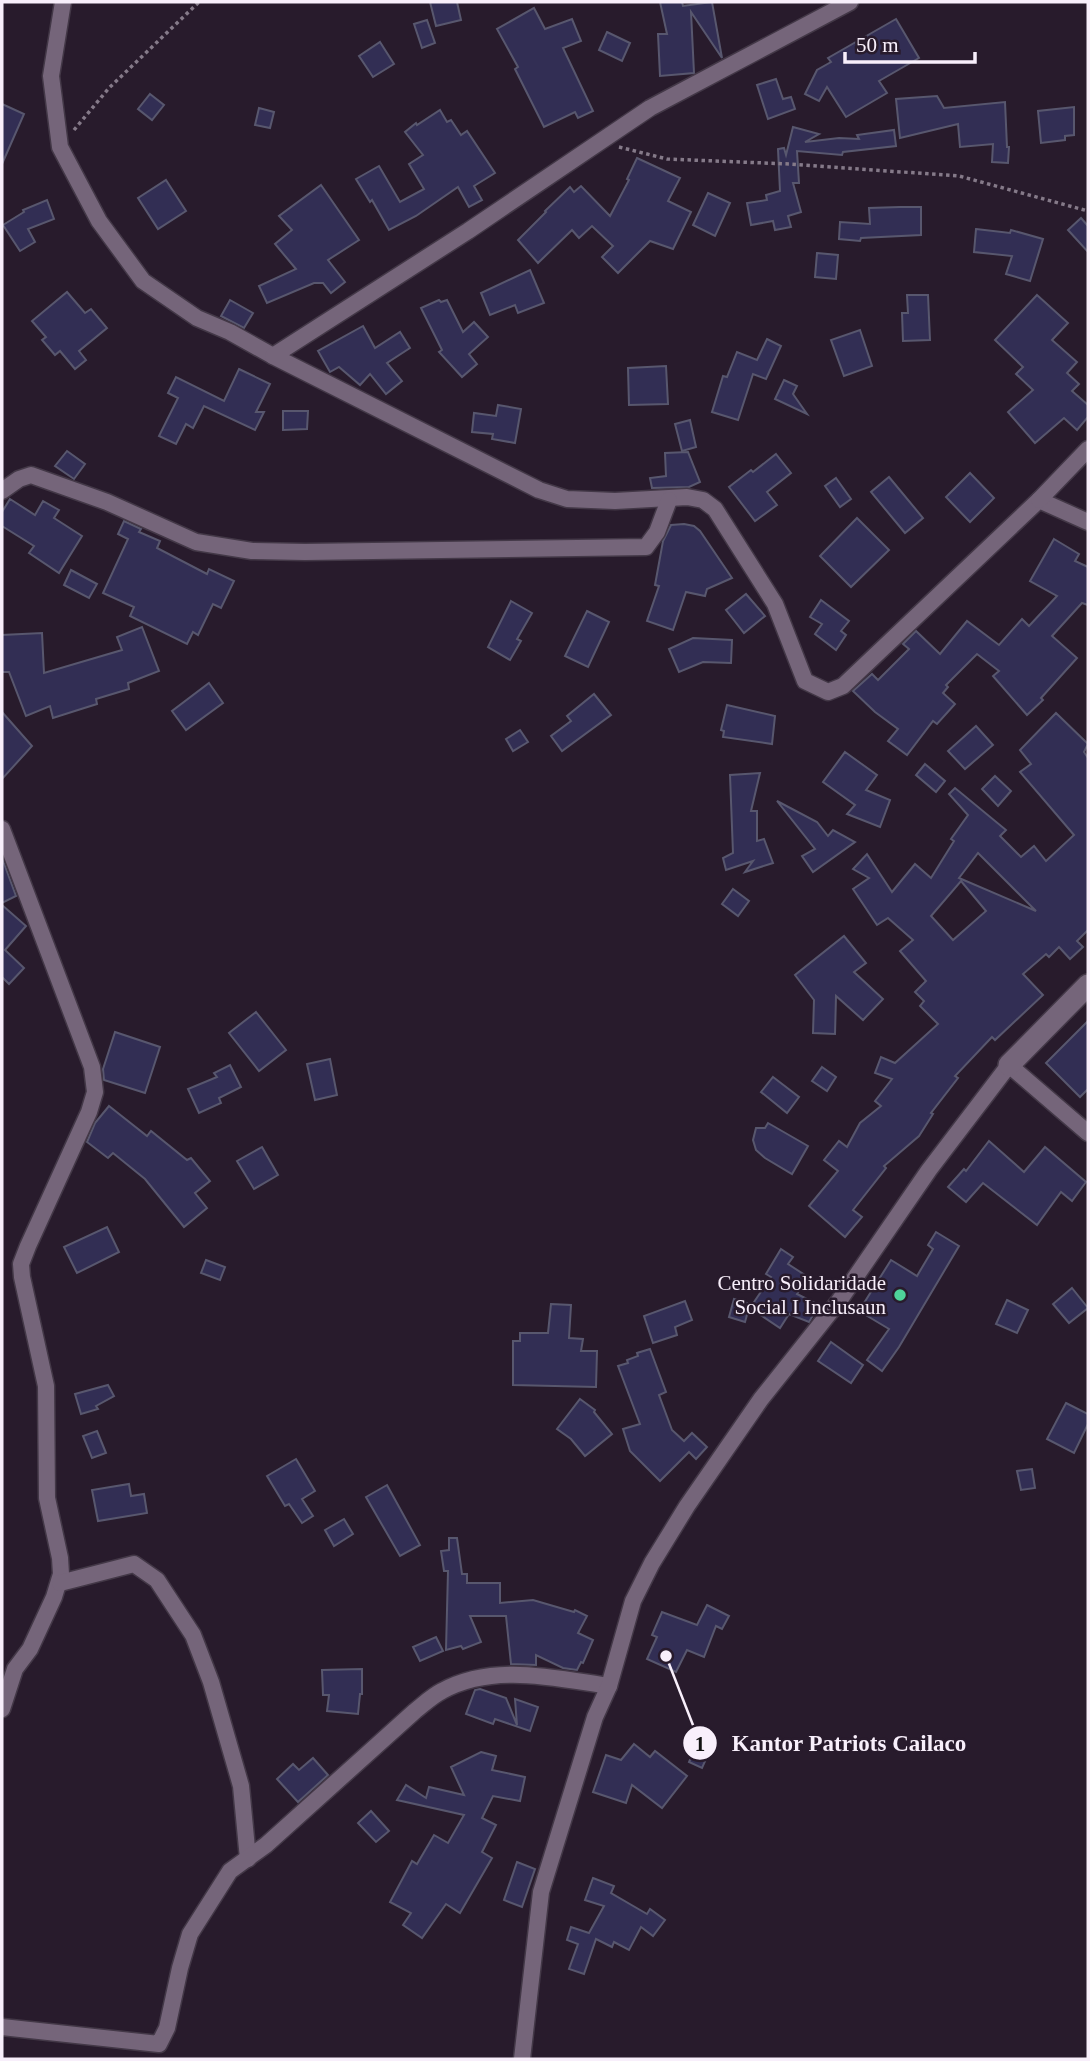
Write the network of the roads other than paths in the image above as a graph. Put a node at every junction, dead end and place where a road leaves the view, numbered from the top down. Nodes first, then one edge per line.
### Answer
1 (63, 2) edge
2 (850, 2) edge
3 (274, 356) junction
4 (1088, 449) edge
5 (2, 491) edge
6 (669, 500) junction
7 (1039, 500) junction
8 (1088, 522) edge
9 (2, 829) edge
10 (1088, 985) edge
11 (1009, 1065) junction
12 (1088, 1133) edge
13 (60, 1583) junction
14 (609, 1686) junction
15 (2, 1709) edge
16 (248, 1858) junction
17 (2, 2027) edge
18 (522, 2059) edge

1 - 3 street
2 - 3 street
3 - 6 street
4 - 7 street
5 - 6 street
6 - 7 street
7 - 8 street
9 - 13 street
10 - 11 street
11 - 12 street
11 - 14 street
13 - 15 street
13 - 16 street
14 - 16 street
14 - 18 street
16 - 17 street

